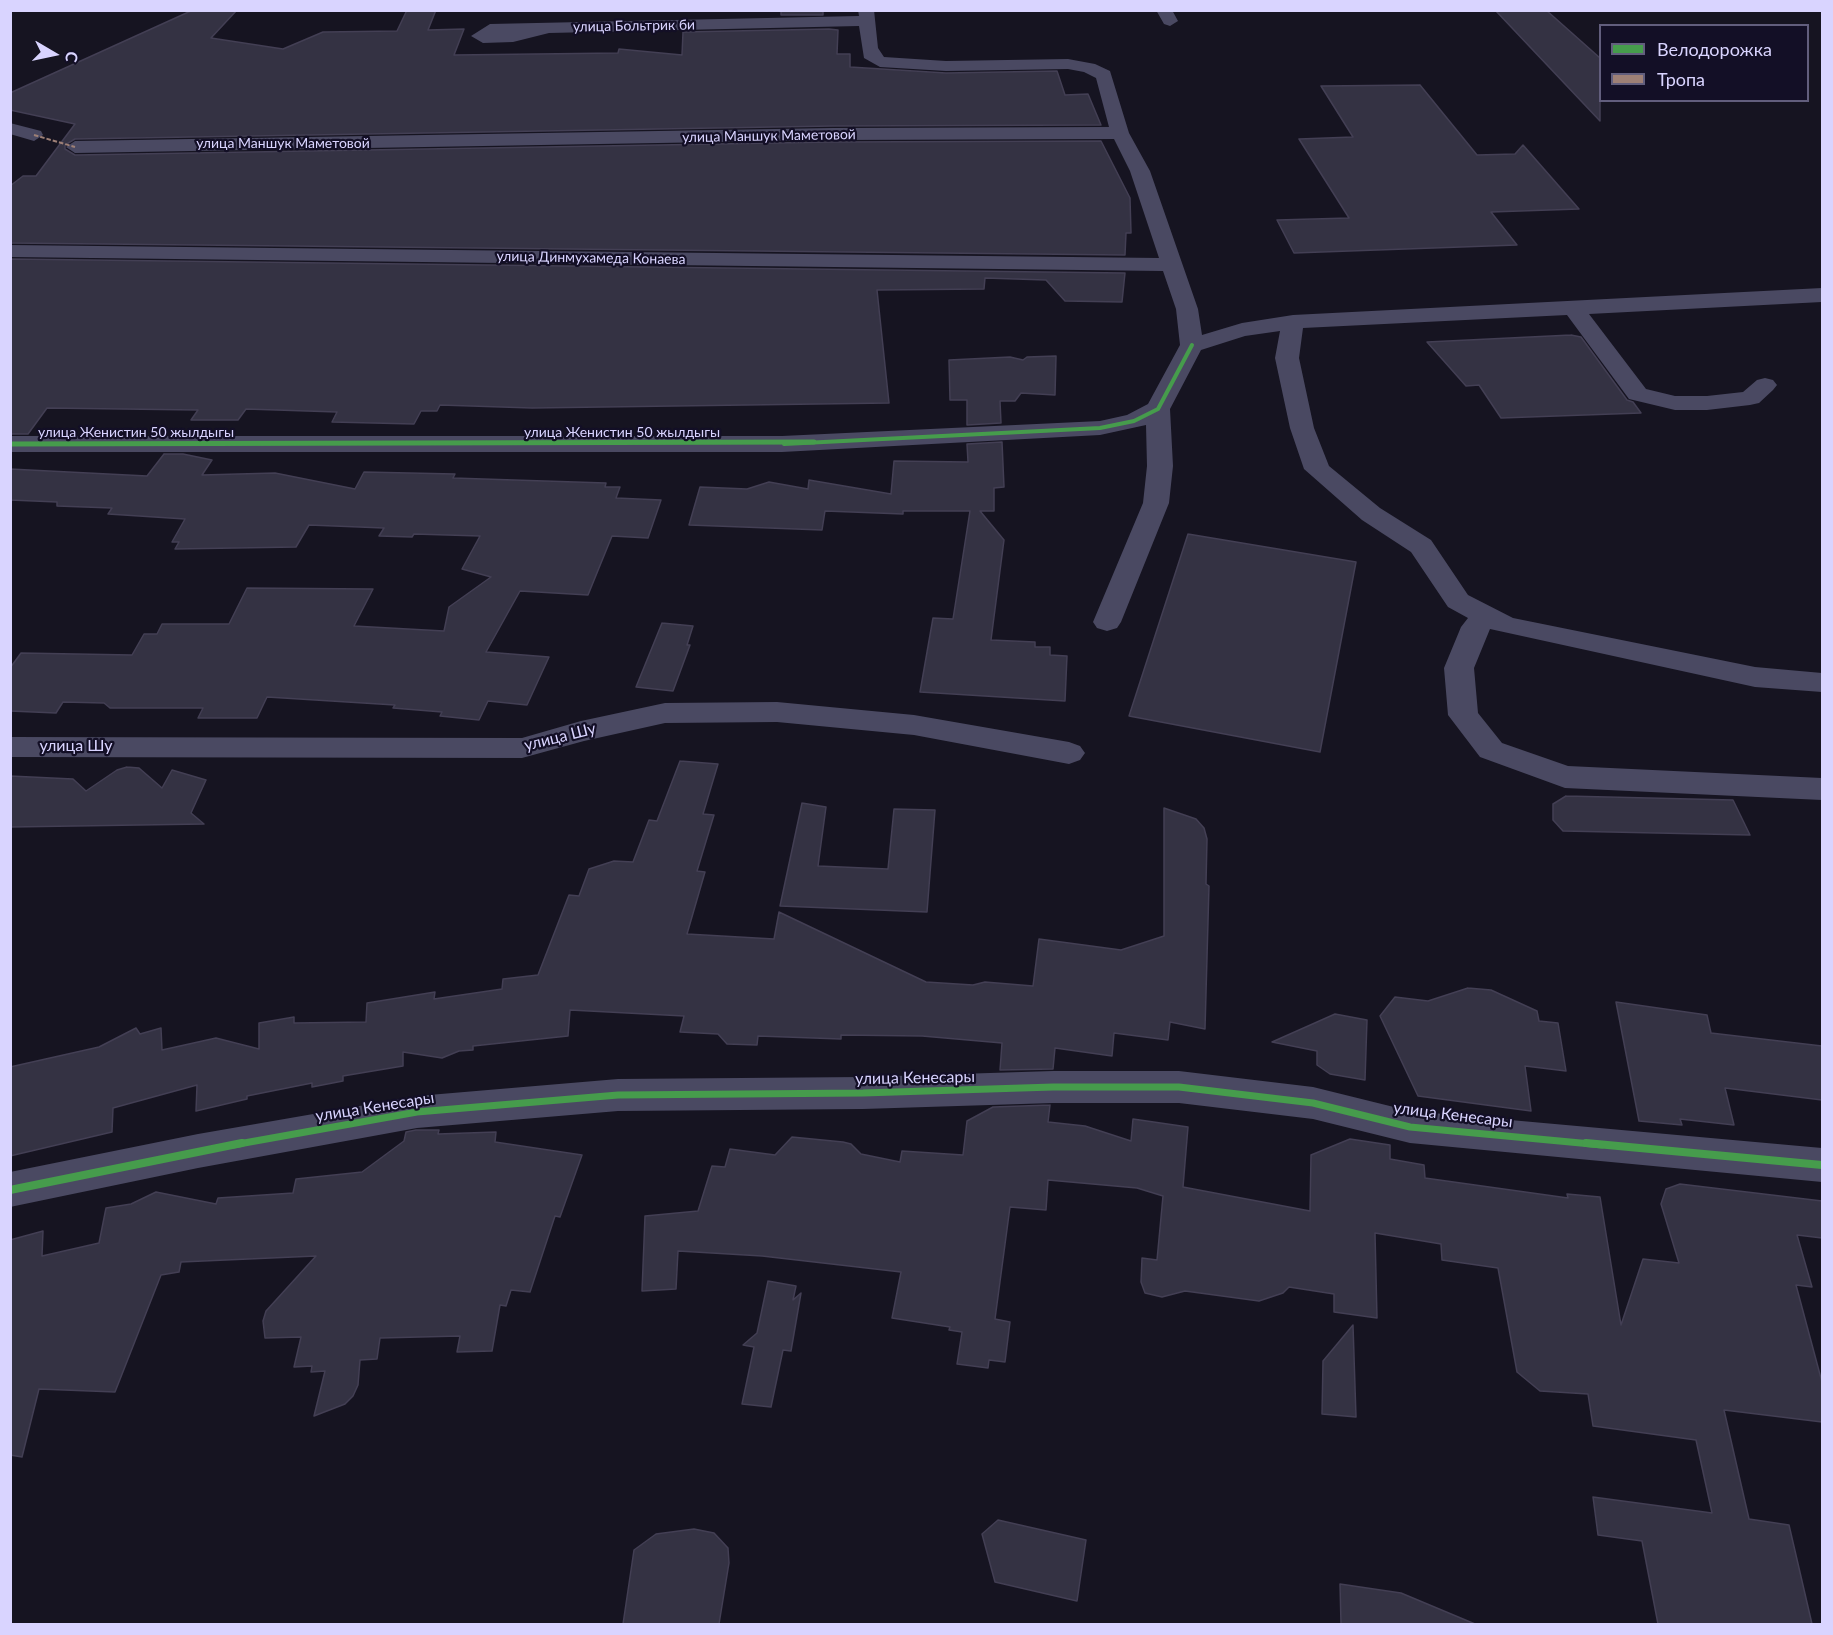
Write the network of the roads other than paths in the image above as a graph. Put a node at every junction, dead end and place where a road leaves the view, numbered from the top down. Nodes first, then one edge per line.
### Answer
1 (866, 16) edge
2 (547, 28) dead end
3 (10, 128) edge
4 (1120, 133) junction
5 (34, 135) dead end
6 (75, 147) dead end
7 (10, 251) edge
8 (1172, 265) junction
9 (1819, 299) edge
10 (1573, 308) junction
11 (1293, 322) junction
12 (1192, 345) junction
13 (1765, 385) dead end
14 (1158, 409) junction
15 (10, 444) edge
16 (1486, 615) junction
17 (1107, 621) dead end
18 (1822, 682) edge
19 (10, 747) edge
20 (1069, 753) dead end
21 (1822, 789) edge
22 (1822, 1165) edge
23 (10, 1190) edge

1 - 2 street, улица Больтрик би
1 - 4 street
3 - 5 street
4 - 6 street, улица Маншук Маметовой
4 - 8 street
7 - 8 street, улица Динмухамеда Конаева
8 - 12 street
9 - 10 street
10 - 11 street
10 - 13 street
11 - 12 street
11 - 16 street
12 - 14 street
14 - 15 street, улица Женистин 50 жылдыгы
14 - 17 street
16 - 18 street
16 - 21 street
19 - 20 street, улица Шу
22 - 23 street, улица Кенесары

